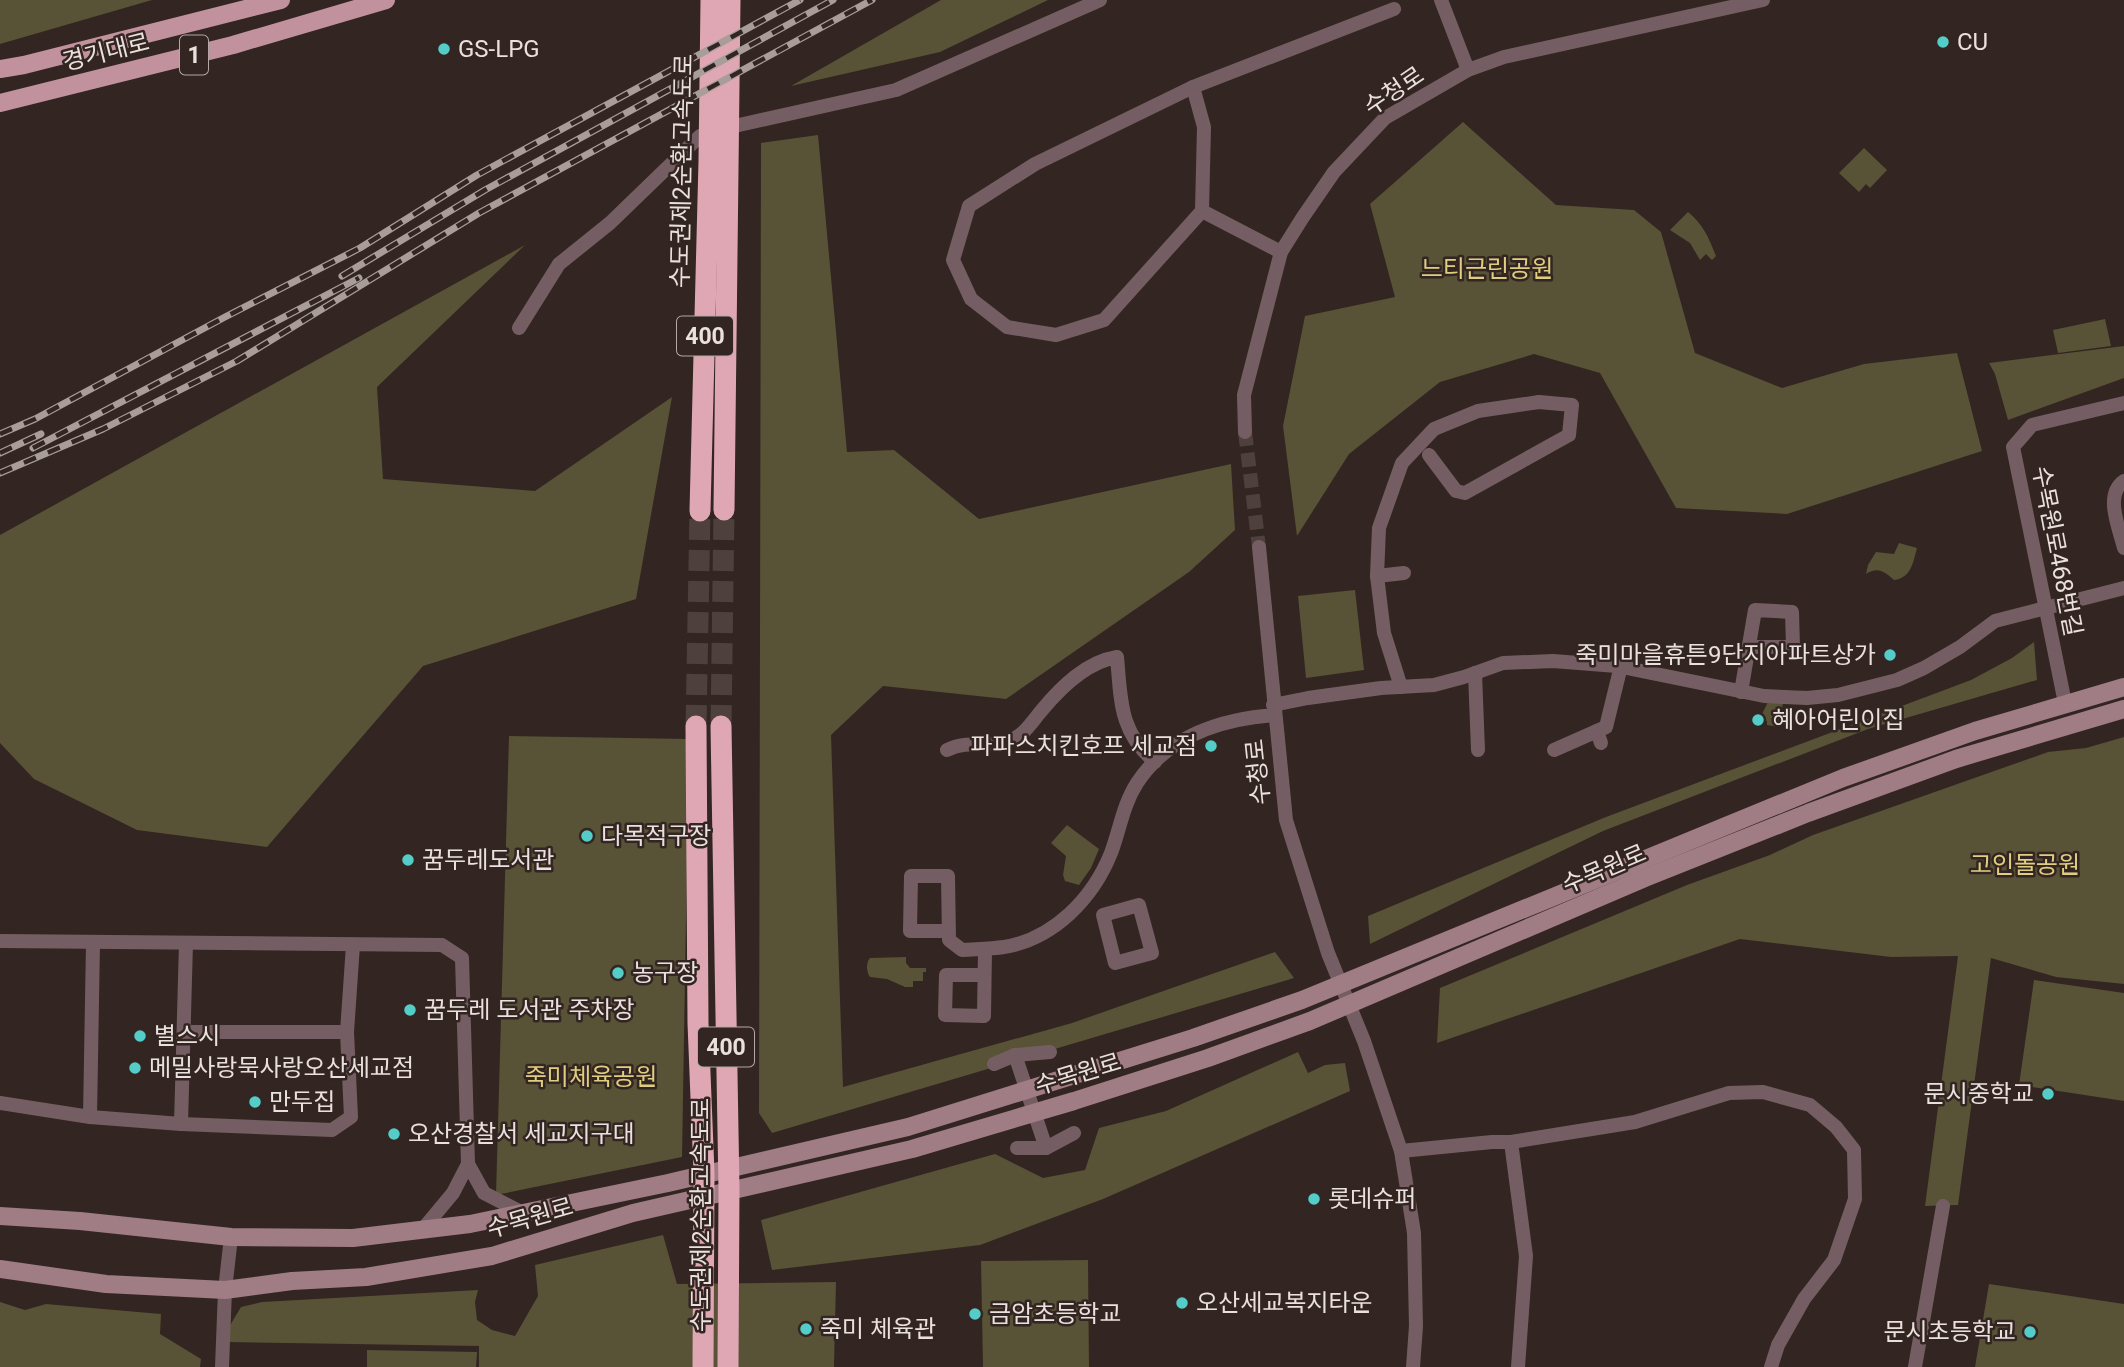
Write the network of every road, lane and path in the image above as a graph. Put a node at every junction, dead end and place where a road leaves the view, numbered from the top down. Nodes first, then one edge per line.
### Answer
1 (281, 0) edge
2 (386, 0) edge
3 (711, 0) edge
4 (730, 0) edge
5 (1100, 0) edge
6 (1440, 0) edge
7 (1763, 0) edge
8 (1394, 9) dead end
9 (0, 69) edge
10 (1468, 70) junction
11 (1193, 87) junction
12 (0, 103) edge
13 (719, 162) junction
14 (1202, 211) junction
15 (1281, 252) junction
16 (519, 328) dead end
17 (2124, 402) edge
18 (1245, 432) tunnel mouth
19 (1429, 456) dead end
20 (2124, 481) edge
21 (724, 510) tunnel mouth
22 (700, 511) tunnel mouth
23 (1259, 547) tunnel mouth
24 (2124, 548) edge
25 (1404, 573) dead end
26 (1377, 576) junction
27 (2124, 588) edge
28 (2045, 607) junction
29 (1749, 647) dead end
30 (1621, 666) junction
31 (1475, 673) junction
32 (1401, 687) junction
33 (2124, 687) edge
34 (1741, 692) junction
35 (2065, 703) junction
36 (2124, 709) edge
37 (1274, 710) junction
38 (696, 726) tunnel mouth
39 (721, 726) tunnel mouth
40 (947, 750) dead end
41 (1478, 750) dead end
42 (1554, 750) dead end
43 (1155, 762) junction
44 (1085, 897) junction
45 (1103, 915) dead end
46 (948, 931) junction
47 (0, 941) edge
48 (93, 943) junction
49 (186, 943) junction
50 (353, 945) junction
51 (985, 949) junction
52 (984, 975) dead end
53 (1340, 985) junction
54 (1349, 1006) junction
55 (185, 1032) junction
56 (348, 1032) junction
57 (1050, 1052) dead end
58 (1016, 1060) junction
59 (994, 1064) dead end
60 (0, 1103) edge
61 (90, 1117) junction
62 (181, 1124) junction
63 (1074, 1133) dead end
64 (1511, 1142) junction
65 (1045, 1144) junction
66 (1017, 1148) dead end
67 (1401, 1152) junction
68 (468, 1164) junction
69 (1943, 1206) dead end
70 (523, 1213) junction
71 (0, 1216) edge
72 (423, 1229) junction
73 (231, 1237) junction
74 (0, 1269) edge
75 (225, 1290) junction
76 (222, 1367) edge
77 (703, 1367) edge
78 (728, 1367) edge
79 (1413, 1367) edge
80 (1518, 1367) edge
81 (1771, 1367) edge
82 (1915, 1367) edge

1 - 9 main road, 경기대로 / 1
2 - 12 main road, 경기대로 / 1
3 - 13 highway, 수도권제2순환고속도로 / 400
4 - 13 highway, 수도권제2순환고속도로 / 400
5 - 16 street
6 - 10 street
7 - 10 street, 수청로
8 - 11 street
10 - 15 street, 수청로
11 - 14 street
11 - 14 street
13 - 21 highway, 수도권제2순환고속도로 / 400
13 - 22 highway, 수도권제2순환고속도로 / 400
14 - 15 street
15 - 18 street, 수청로
17 - 28 street, 수목원로468번길
19 - 26 street
20 - 24 street
23 - 37 street, 수청로
25 - 26 street
26 - 32 street
27 - 28 street
28 - 34 street
28 - 35 street, 수목원로468번길
29 - 34 street
30 - 31 street
30 - 34 street
30 - 42 street
31 - 32 street
31 - 41 street
32 - 37 street
33 - 35 street, 수목원로
35 - 53 street, 수목원로
36 - 54 street, 수목원로
37 - 43 street
37 - 53 street, 수청로
38 - 77 highway, 수도권제2순환고속도로 / 400
39 - 78 highway, 수도권제2순환고속도로 / 400
40 - 43 street
43 - 44 street
44 - 45 street
44 - 51 street
46 - 46 street
46 - 51 street
47 - 48 street
48 - 49 street
48 - 61 street
49 - 50 street
49 - 55 street
50 - 56 street
50 - 68 street
51 - 52 street
53 - 54 street, 수청로
53 - 70 street, 수목원로
54 - 67 street, 수청로
54 - 75 street, 수목원로
55 - 56 street
55 - 62 street
56 - 62 street
57 - 58 street
58 - 59 street
58 - 65 street
60 - 61 street
61 - 62 street
63 - 65 street
64 - 67 street
64 - 80 street
64 - 81 street
65 - 66 street
67 - 79 street, 수청로
68 - 70 street
68 - 72 street
69 - 82 street
70 - 72 street, 수목원로
71 - 73 street, 수목원로
72 - 73 street, 수목원로
73 - 75 street
74 - 75 street, 수목원로
75 - 76 street

